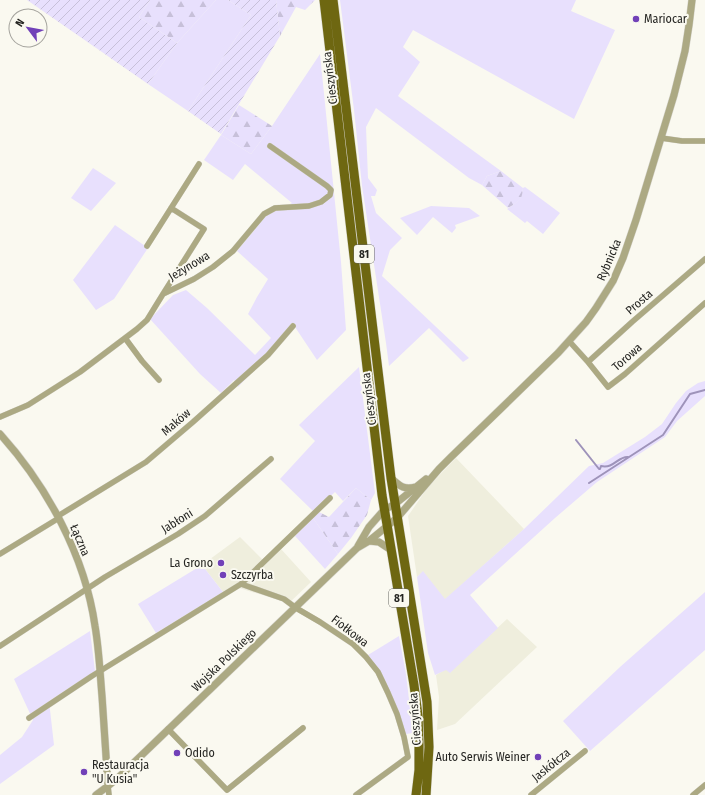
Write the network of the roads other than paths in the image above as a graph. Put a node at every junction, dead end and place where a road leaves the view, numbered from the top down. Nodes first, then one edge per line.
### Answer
1 (324, 0) edge
2 (333, 0) edge
3 (692, 0) edge
4 (662, 138) junction
5 (705, 141) edge
6 (270, 146) dead end
7 (198, 164) dead end
8 (171, 208) junction
9 (147, 246) dead end
10 (705, 259) edge
11 (163, 294) junction
12 (705, 303) edge
13 (293, 326) dead end
14 (125, 338) junction
15 (569, 341) junction
16 (588, 362) junction
17 (158, 380) dead end
18 (0, 417) edge
19 (0, 434) edge
20 (271, 459) dead end
21 (439, 469) junction
22 (391, 478) junction
23 (416, 487) junction
24 (330, 498) dead end
25 (394, 504) junction
26 (384, 510) junction
27 (59, 517) junction
28 (397, 518) junction
29 (387, 526) junction
30 (369, 541) junction
31 (357, 548) junction
32 (391, 550) junction
33 (0, 554) edge
34 (241, 584) junction
35 (87, 590) junction
36 (296, 608) junction
37 (0, 646) edge
38 (100, 671) junction
39 (29, 718) dead end
40 (303, 728) dead end
41 (168, 729) junction
42 (585, 751) dead end
43 (705, 785) edge
44 (108, 786) junction
45 (96, 795) edge
46 (109, 795) edge
47 (356, 795) edge
48 (416, 795) edge
49 (426, 795) edge
50 (532, 795) edge
51 (693, 795) edge

1 - 26 main road, Cieszyńska / 81
2 - 22 main road, Cieszyńska / 81
3 - 4 street, Rybnicka
4 - 5 street
4 - 15 street, Rybnicka
6 - 11 street, Jeżynowa
7 - 8 street
8 - 9 street
8 - 11 street
10 - 16 street, Prosta
11 - 14 street, Jeżynowa
12 - 16 street, Torowa
13 - 27 street, Maków
14 - 17 street
14 - 18 street, Jeżynowa
15 - 16 street, Torowa
15 - 21 street, Rybnicka
19 - 27 street, Łączna
20 - 35 street, Jabłoni
21 - 23 street, Rybnicka
21 - 28 street, Rybnicka
22 - 23 street
22 - 25 main road, Cieszyńska / 81
23 - 25 street, Rybnicka
24 - 34 street
25 - 26 street, Wojska Polskiego
25 - 28 main road, Cieszyńska / 81
26 - 29 main road, Cieszyńska / 81
26 - 31 street, Wojska Polskiego
27 - 33 street, Maków
27 - 35 street, Łączna
28 - 29 street, Wojska Polskiego
28 - 49 main road, Cieszyńska / 81
29 - 30 street, Wojska Polskiego
29 - 32 main road, Cieszyńska / 81
30 - 31 street, Wojska Polskiego
30 - 32 street
31 - 36 street, Wojska Polskiego
32 - 48 main road, Cieszyńska / 81
34 - 36 street
34 - 38 street
35 - 37 street, Jabłoni
35 - 38 street, Łączna
36 - 41 street, Wojska Polskiego
36 - 47 street, Fiołkowa
38 - 39 street
38 - 44 street, Łączna
40 - 41 street
41 - 44 street, Wojska Polskiego
42 - 50 street, Jaskółcza
43 - 51 street
44 - 45 street, Wojska Polskiego
44 - 46 street

